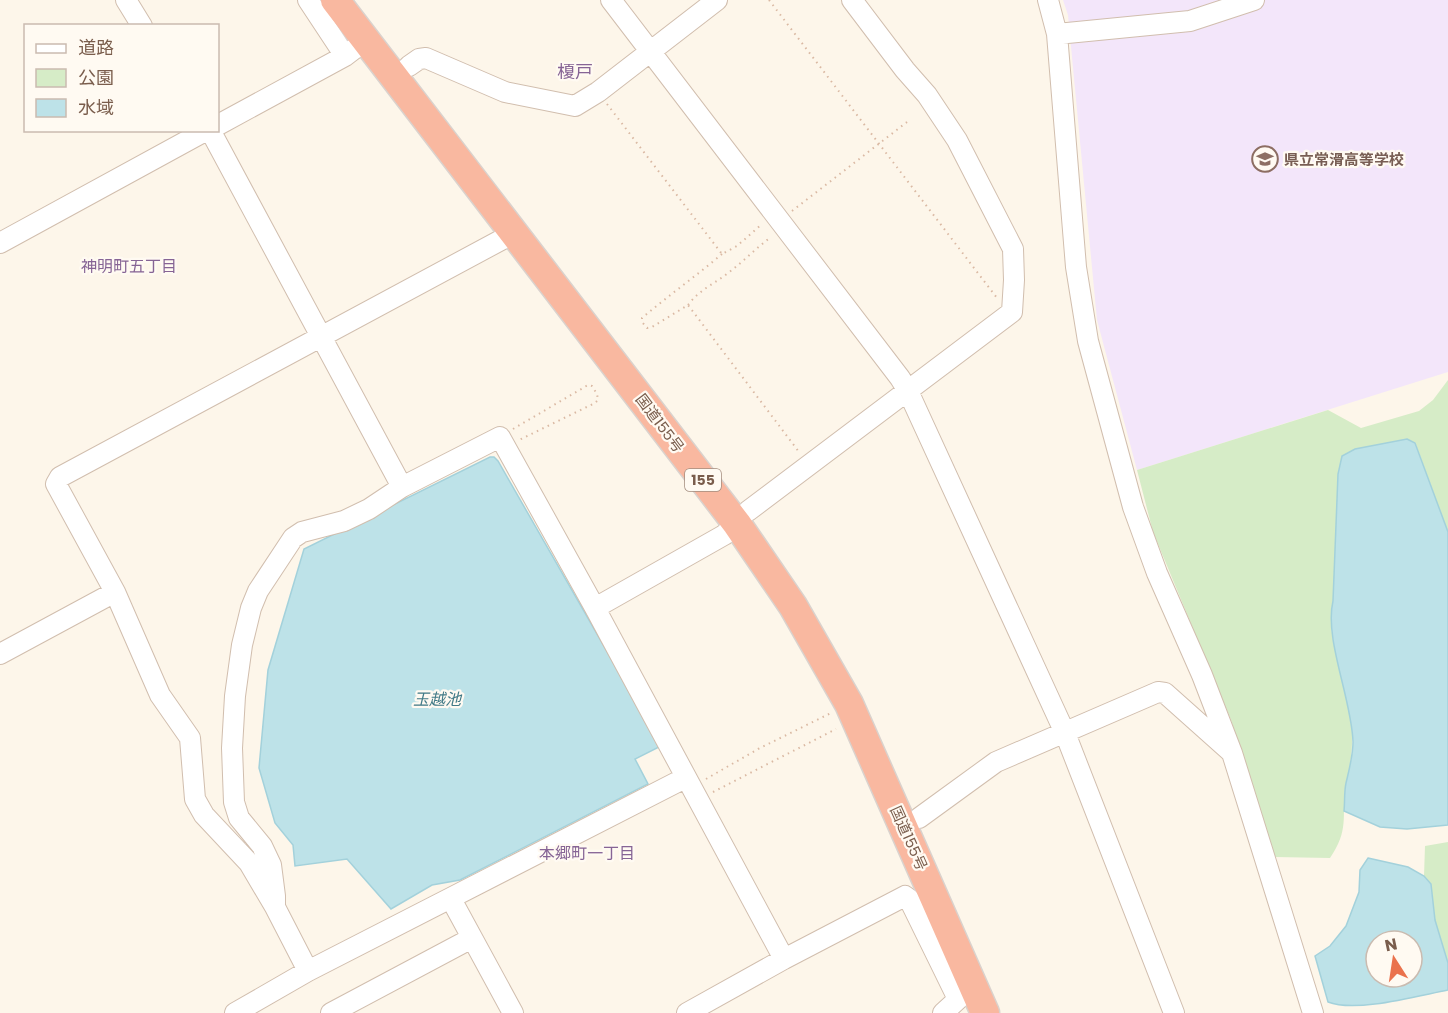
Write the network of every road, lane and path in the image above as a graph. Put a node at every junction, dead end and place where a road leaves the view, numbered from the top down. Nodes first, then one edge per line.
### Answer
1 (126, 0) edge
2 (308, 0) edge
3 (335, 0) edge
4 (358, 0) edge
5 (611, 0) edge
6 (717, 0) edge
7 (769, 0) edge
8 (852, 0) edge
9 (1048, 0) edge
10 (1254, 0) edge
11 (141, 24) edge
12 (1057, 34) junction
13 (355, 48) junction
14 (650, 51) junction
15 (409, 66) junction
16 (598, 92) junction
17 (907, 122) dead end
18 (219, 124) edge
19 (204, 132) edge
20 (209, 132) edge
21 (879, 145) junction
22 (780, 220) junction
23 (514, 233) junction
24 (0, 243) edge
25 (722, 255) junction
26 (688, 305) junction
27 (1008, 315) junction
28 (321, 338) junction
29 (908, 391) junction
30 (503, 442) junction
31 (810, 466) junction
32 (402, 487) junction
33 (743, 518) junction
34 (115, 592) junction
35 (595, 608) junction
36 (0, 654) edge
37 (835, 720) dead end
38 (839, 728) dead end
39 (1065, 732) junction
40 (1232, 753) junction
41 (691, 789) junction
42 (919, 818) junction
43 (451, 899) junction
44 (275, 907) junction
45 (472, 938) junction
46 (784, 959) junction
47 (308, 971) junction
48 (966, 992) junction
49 (235, 1013) edge
50 (331, 1013) edge
51 (513, 1013) edge
52 (687, 1013) edge
53 (943, 1013) edge
54 (985, 1013) edge
55 (1006, 1013) edge
56 (1174, 1013) edge
57 (1313, 1013) edge

1 - 11 street
2 - 13 street
3 - 13 highway, 国道155号 / 155
4 - 15 highway, 国道155号 / 155
5 - 14 street
6 - 14 street
7 - 21 path
8 - 27 street
9 - 12 street
10 - 12 street
12 - 40 street
13 - 18 street
13 - 23 highway, 国道155号 / 155
14 - 16 street
14 - 22 street
15 - 16 street
15 - 33 highway, 国道155号 / 155
16 - 25 path
17 - 21 path
19 - 24 street
20 - 28 street
21 - 22 path
21 - 27 path
22 - 25 path
22 - 26 path
22 - 29 street
23 - 28 street
23 - 33 highway, 国道155号 / 155
25 - 26 path
26 - 31 path
27 - 29 street
28 - 32 street
28 - 34 street
29 - 31 street
29 - 39 street
30 - 30 path
30 - 32 street
30 - 35 street
31 - 33 street
32 - 44 street
33 - 35 street
33 - 42 highway, 国道155号 / 155
33 - 48 highway, 国道155号 / 155
34 - 36 street
34 - 44 street
35 - 41 street
37 - 41 path
38 - 41 path
39 - 40 street
39 - 42 street
39 - 56 street
40 - 57 street
41 - 43 street
41 - 46 street
42 - 55 highway, 国道155号 / 155
43 - 45 street
43 - 47 street
44 - 47 street
45 - 50 street
45 - 51 street
46 - 48 street
46 - 52 street
47 - 49 street
48 - 53 street
48 - 54 highway, 国道155号 / 155

